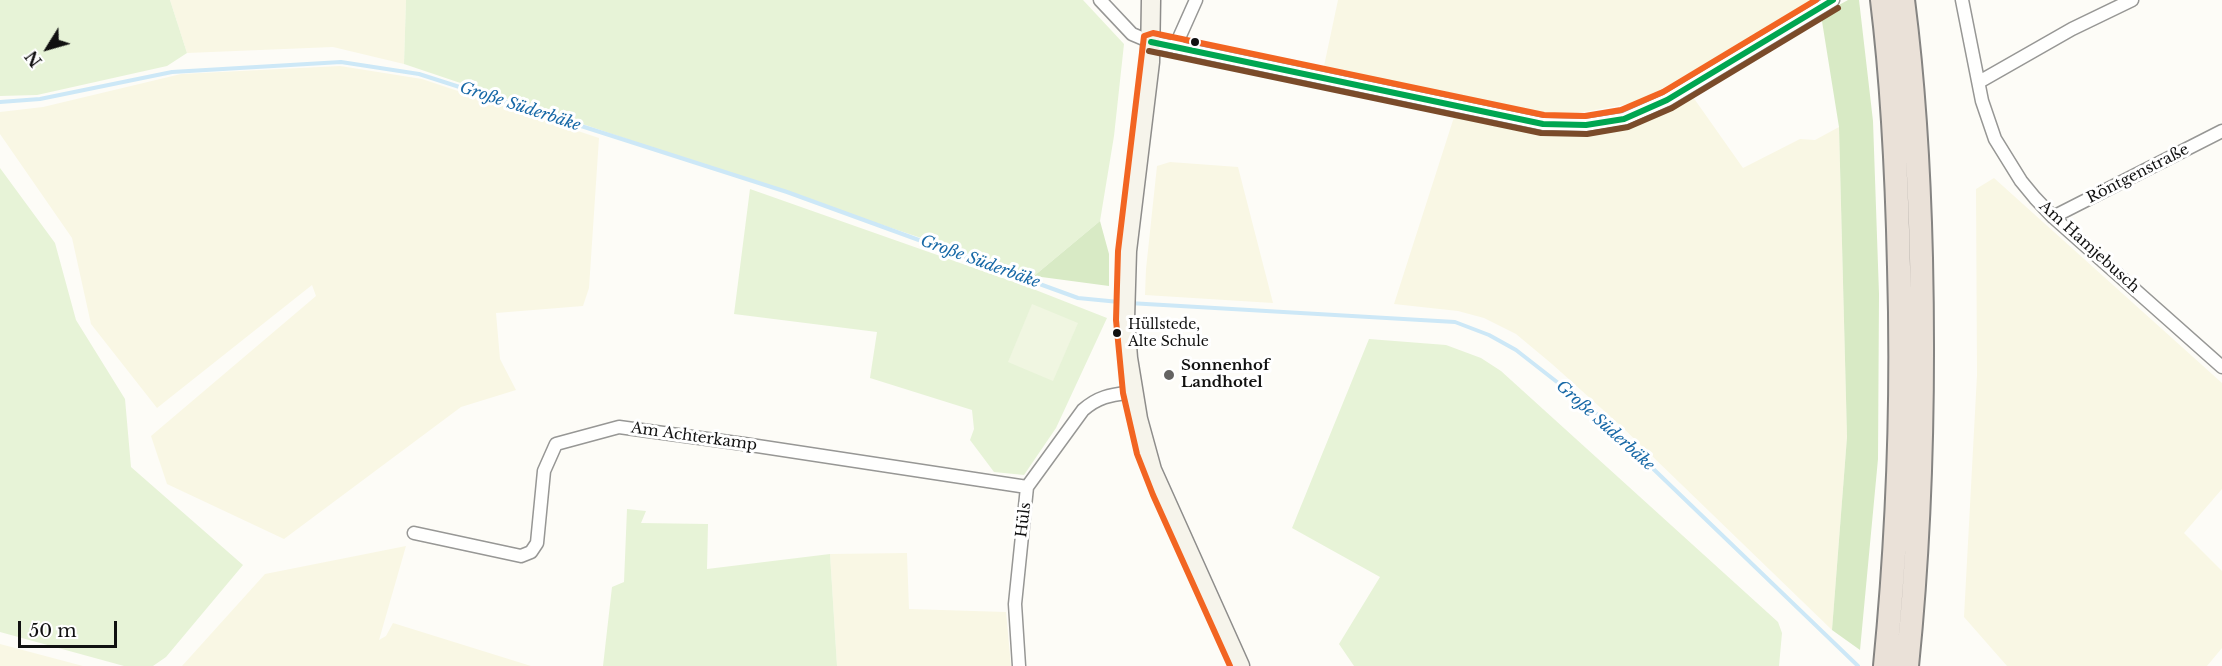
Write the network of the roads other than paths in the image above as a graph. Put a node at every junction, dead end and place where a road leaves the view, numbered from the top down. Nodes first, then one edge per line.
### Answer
1 (1100, 0) edge
2 (1151, 0) edge
3 (1196, 0) edge
4 (1833, 0) edge
5 (1882, 0) edge
6 (1903, 0) edge
7 (1962, 0) edge
8 (2132, 0) edge
9 (1150, 42) junction
10 (1898, 45) junction
11 (1175, 47) junction
12 (1979, 82) junction
13 (2222, 131) edge
14 (2054, 217) junction
15 (2222, 350) edge
16 (2210, 356) junction
17 (2222, 367) edge
18 (1132, 392) junction
19 (1027, 487) junction
20 (414, 533) dead end
21 (1907, 658) edge
22 (1019, 666) edge
23 (1240, 666) edge
24 (1885, 666) edge

1 - 9 street
2 - 9 street
3 - 11 street
4 - 11 street
5 - 10 highway
6 - 10 highway
7 - 12 street, Am Hamjebusch
8 - 12 street
9 - 11 street
9 - 18 street
10 - 21 highway
10 - 24 highway
12 - 14 street, Am Hamjebusch
13 - 14 street, Röntgenstraße
14 - 16 street, Am Hamjebusch
15 - 16 street
16 - 17 street, Am Hamjebusch
18 - 19 street, Hüls
18 - 23 street
19 - 20 street, Am Achterkamp
19 - 22 street, Hüls

